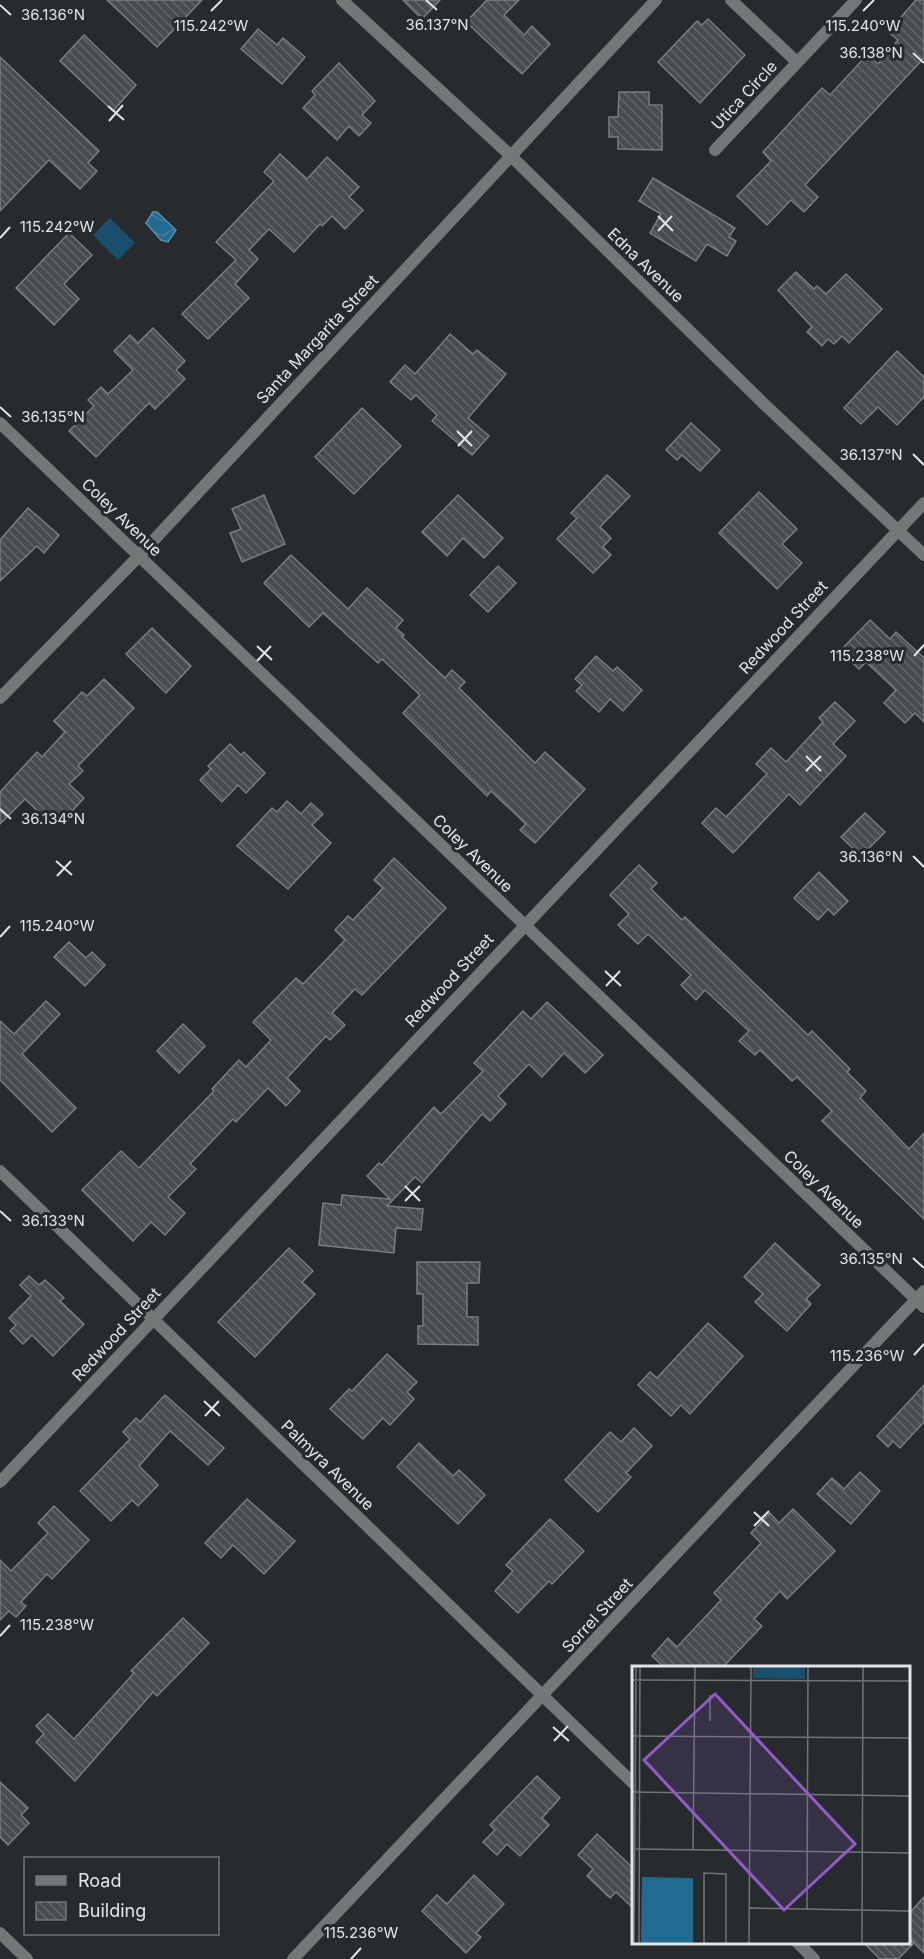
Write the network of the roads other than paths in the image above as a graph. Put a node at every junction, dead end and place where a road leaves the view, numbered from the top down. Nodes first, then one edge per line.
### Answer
1 (342, 0) edge
2 (656, 0) edge
3 (731, 0) edge
4 (856, 0) edge
5 (797, 63) junction
6 (715, 150) dead end
7 (510, 155) junction
8 (0, 423) edge
9 (924, 502) edge
10 (898, 531) junction
11 (139, 555) junction
12 (924, 555) edge
13 (0, 698) edge
14 (524, 925) junction
15 (0, 1170) edge
16 (921, 1299) edge
17 (154, 1318) junction
18 (0, 1482) edge
19 (543, 1696) junction
20 (632, 1782) edge
21 (0, 1933) edge
22 (799, 1944) edge
23 (27, 1959) edge
24 (293, 1959) edge
25 (814, 1959) edge

1 - 7 street, Edna Avenue
2 - 7 street, Santa Margarita Street
3 - 5 street, Utica Circle
4 - 5 street, Utica Circle
5 - 6 street, Utica Circle
7 - 10 street, Edna Avenue
7 - 11 street, Santa Margarita Street
8 - 11 street, Coley Avenue
9 - 10 street, Redwood Street
10 - 12 street, Edna Avenue
10 - 14 street, Redwood Street
11 - 13 street, Santa Margarita Street
11 - 14 street, Coley Avenue
14 - 16 street, Coley Avenue
14 - 17 street, Redwood Street
15 - 17 street, Palmyra Avenue
16 - 19 street, Sorrel Street
17 - 18 street, Redwood Street
17 - 19 street, Palmyra Avenue
19 - 20 street, Palmyra Avenue
19 - 24 street, Sorrel Street
21 - 23 street
22 - 25 street

